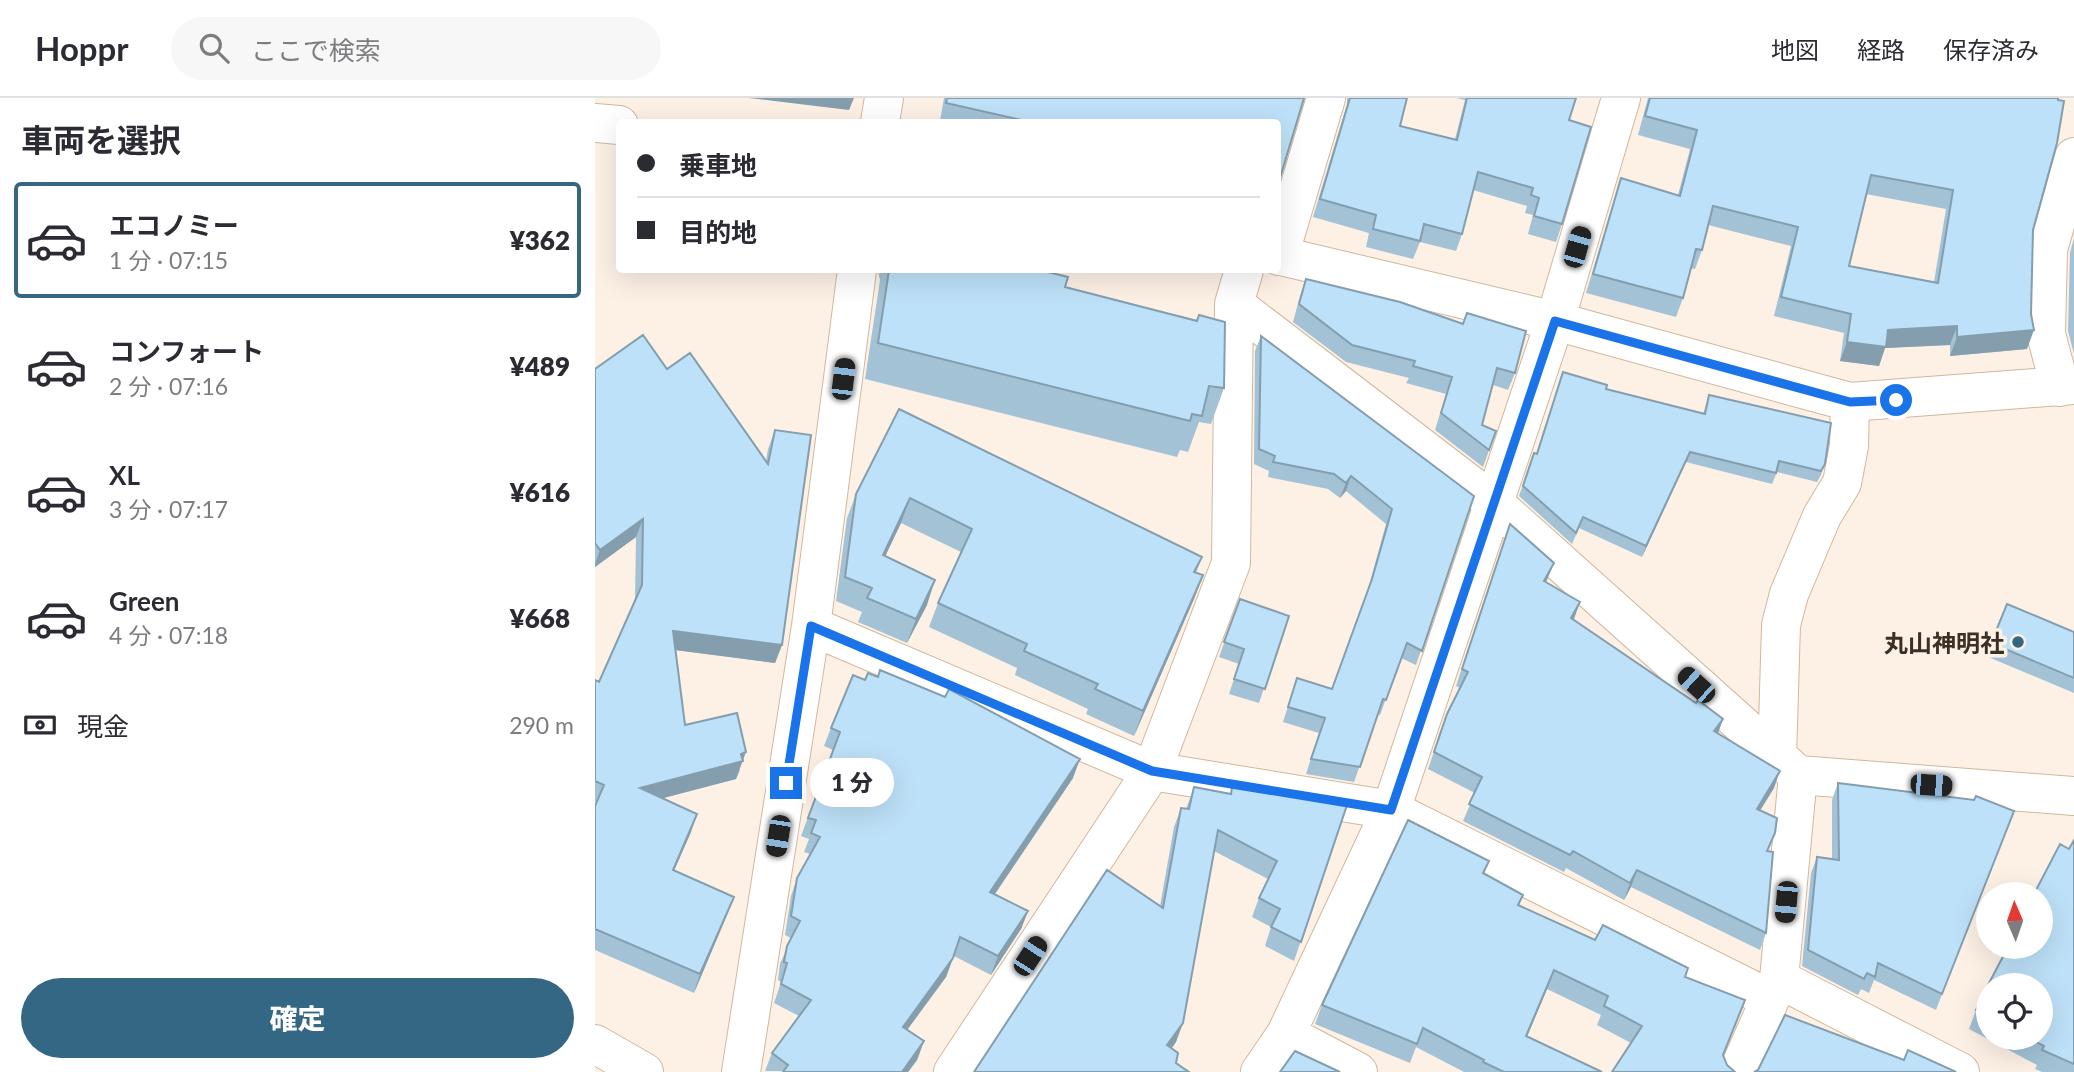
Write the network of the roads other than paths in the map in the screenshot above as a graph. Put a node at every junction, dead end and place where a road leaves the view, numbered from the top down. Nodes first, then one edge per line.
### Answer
1 (884, 98) edge
2 (1326, 98) edge
3 (1621, 98) edge
4 (880, 119) edge
5 (595, 123) edge
6 (616, 125) edge
7 (2074, 157) edge
8 (1281, 246) edge
9 (1281, 257) edge
10 (857, 273) edge
11 (1239, 287) edge
12 (1555, 321) junction
13 (2067, 386) edge
14 (1850, 402) junction
15 (1494, 503) junction
16 (811, 626) junction
17 (1787, 766) junction
18 (1152, 771) junction
19 (2074, 796) edge
20 (1391, 810) junction
21 (1775, 989) junction
22 (1286, 1034) junction
23 (595, 1044) edge
24 (644, 1072) edge
25 (741, 1072) edge
26 (953, 1072) edge
27 (1260, 1072) edge
28 (1357, 1072) edge
29 (1738, 1072) edge
30 (1960, 1072) edge

1 - 4 street
2 - 8 street
3 - 12 street
5 - 6 street
7 - 13 street
9 - 12 street
10 - 16 street
11 - 15 street
11 - 18 street
12 - 14 street
12 - 15 street
13 - 14 street
14 - 17 street
15 - 17 street
15 - 20 street
16 - 18 street
16 - 25 street
17 - 19 street
17 - 21 street
18 - 20 street
18 - 26 street
20 - 21 street
20 - 22 street
21 - 29 street
21 - 30 street
22 - 27 street
22 - 28 street
23 - 24 street

